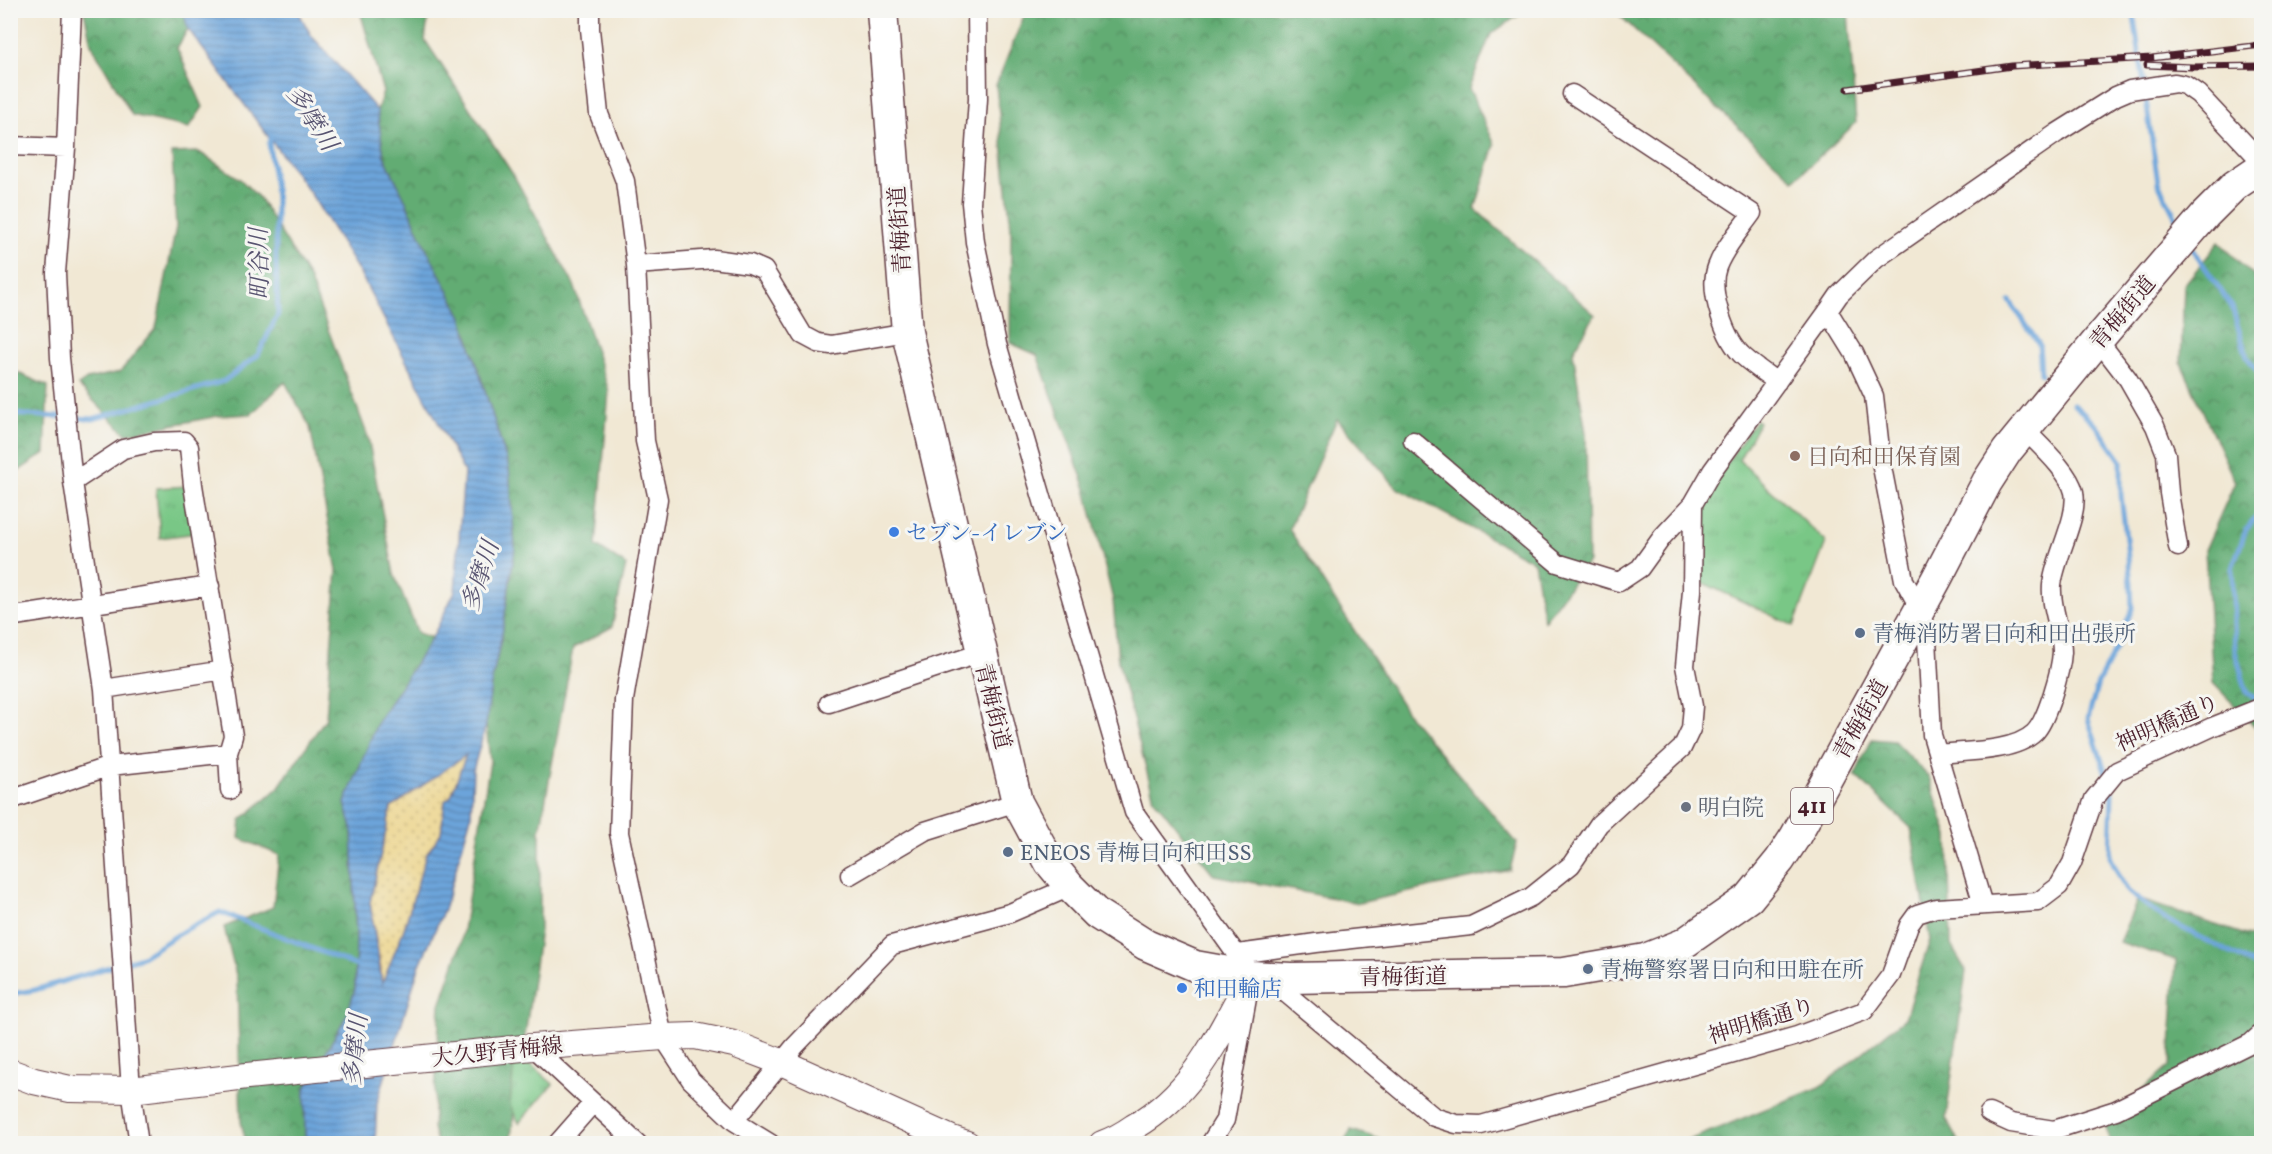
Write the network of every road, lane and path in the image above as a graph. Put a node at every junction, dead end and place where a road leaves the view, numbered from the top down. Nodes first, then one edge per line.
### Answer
1 (72, 10) edge
2 (590, 10) edge
3 (882, 10) edge
4 (977, 10) edge
5 (1572, 94) dead end
6 (10, 146) edge
7 (66, 148) junction
8 (2262, 164) edge
9 (636, 265) junction
10 (1828, 311) junction
11 (907, 332) junction
12 (2098, 340) junction
13 (1777, 382) junction
14 (2024, 429) junction
15 (1413, 441) dead end
16 (73, 482) junction
17 (1693, 504) junction
18 (2178, 547) dead end
19 (210, 586) junction
20 (91, 606) junction
21 (1920, 609) junction
22 (15, 616) dead end
23 (981, 652) junction
24 (224, 670) junction
25 (104, 689) junction
26 (829, 703) dead end
27 (2258, 709) edge
28 (228, 753) junction
29 (1938, 754) junction
30 (110, 766) junction
31 (230, 790) dead end
32 (10, 800) edge
33 (1017, 802) junction
34 (850, 875) dead end
35 (1070, 887) junction
36 (1983, 905) junction
37 (1244, 965) junction
38 (2262, 1033) edge
39 (663, 1037) junction
40 (525, 1048) junction
41 (781, 1062) junction
42 (10, 1072) edge
43 (131, 1090) junction
44 (593, 1103) junction
45 (1989, 1113) dead end
46 (734, 1121) junction
47 (139, 1143) edge
48 (556, 1143) edge
49 (638, 1143) edge
50 (771, 1143) edge
51 (967, 1143) edge
52 (1101, 1143) edge
53 (1210, 1143) edge

1 - 7 street
2 - 9 street
3 - 11 highway, 青梅街道 / 411
4 - 37 street
5 - 13 street
6 - 7 street
7 - 16 street
8 - 10 street
8 - 12 highway, 青梅街道 / 411
9 - 11 street
9 - 39 street
10 - 13 street
10 - 21 street
11 - 23 highway, 青梅街道 / 411
12 - 14 highway, 青梅街道 / 411
12 - 18 street
13 - 17 street
14 - 21 highway, 青梅街道 / 411
14 - 29 street
15 - 17 street
16 - 19 street
16 - 20 street
17 - 37 street
19 - 20 street
19 - 24 street
20 - 22 street
20 - 25 street
21 - 29 street
21 - 37 highway, 青梅街道 / 411
23 - 26 street
23 - 33 highway, 青梅街道 / 411
24 - 25 street
24 - 28 street
25 - 30 street
27 - 36 street, 神明橋通り
28 - 30 street
28 - 31 street
29 - 36 street
30 - 32 street
30 - 43 street
33 - 34 street
33 - 35 highway, 青梅街道 / 411
35 - 37 highway, 青梅街道 / 411
35 - 41 street
36 - 37 street, 神明橋通り
37 - 52 main road
37 - 53 street
38 - 45 street
39 - 40 main road, 大久野青梅線
39 - 41 main road, 大久野青梅線
39 - 46 street
40 - 43 main road, 大久野青梅線
40 - 44 street
41 - 46 street
41 - 51 main road, 大久野青梅線
42 - 43 main road, 大久野青梅線
43 - 47 street
44 - 48 street
44 - 49 street
46 - 50 street

